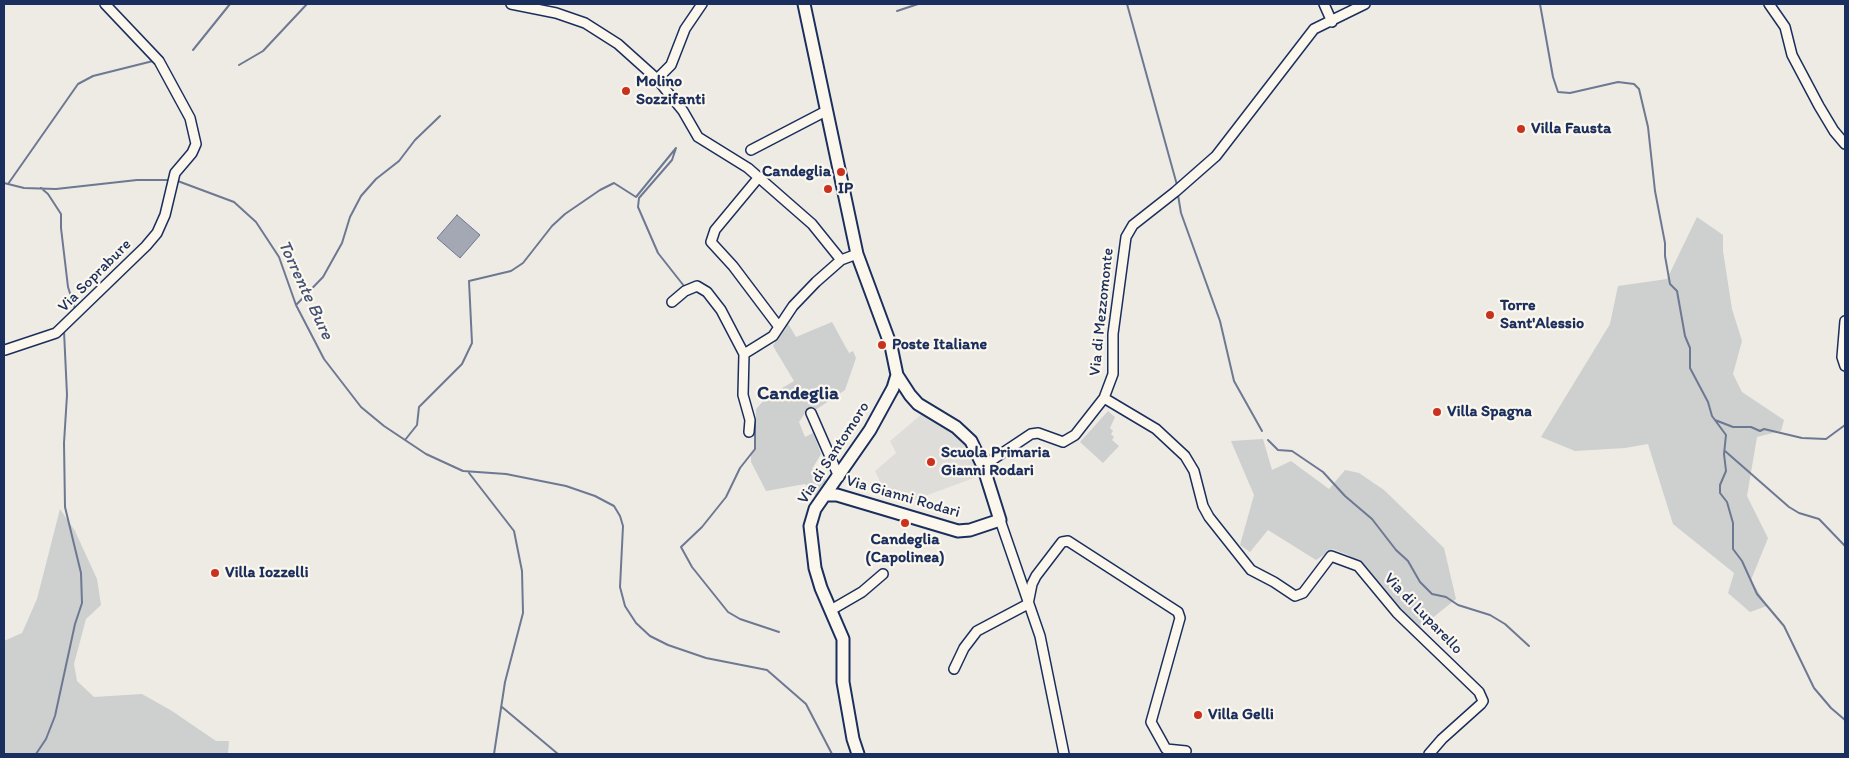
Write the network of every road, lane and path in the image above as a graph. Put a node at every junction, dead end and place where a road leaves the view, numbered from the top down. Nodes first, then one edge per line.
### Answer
1 (105, 4) edge
2 (510, 4) edge
3 (702, 4) edge
4 (804, 4) edge
5 (1324, 4) edge
6 (1366, 4) edge
7 (1769, 4) edge
8 (1332, 22) junction
9 (657, 79) junction
10 (826, 111) junction
11 (1845, 144) edge
12 (751, 150) dead end
13 (759, 177) junction
14 (857, 254) junction
15 (841, 260) junction
16 (672, 302) dead end
17 (1845, 321) edge
18 (779, 327) junction
19 (5, 350) edge
20 (744, 354) junction
21 (1845, 366) edge
22 (896, 375) junction
23 (1104, 398) junction
24 (811, 413) dead end
25 (749, 432) dead end
26 (983, 466) junction
27 (834, 488) junction
28 (1000, 520) junction
29 (883, 574) dead end
30 (1028, 604) junction
31 (831, 610) junction
32 (954, 669) dead end
33 (1186, 751) dead end
34 (858, 754) edge
35 (1064, 754) edge
36 (1429, 754) edge

1 - 19 street, Via Soprabure
2 - 9 street
3 - 9 street
4 - 10 main road
5 - 8 street
6 - 8 street, Via di Mezzomonte
7 - 11 street
8 - 23 street, Via di Mezzomonte
9 - 13 street
10 - 12 street
10 - 14 main road
13 - 15 street
13 - 18 street
14 - 15 street
14 - 22 main road
15 - 18 street
16 - 20 street
17 - 21 street
18 - 20 street
20 - 25 street
22 - 26 main road
22 - 27 main road, Via di Santomoro
23 - 26 street, Via di Mezzomonte
23 - 36 street, Via di Luparello
24 - 27 street
26 - 28 main road
27 - 28 main road, Via Gianni Rodari
27 - 31 main road, Via di Santomoro
28 - 30 street
29 - 31 street
30 - 32 street
30 - 33 street
30 - 35 street
31 - 34 main road, Via di Santomoro

